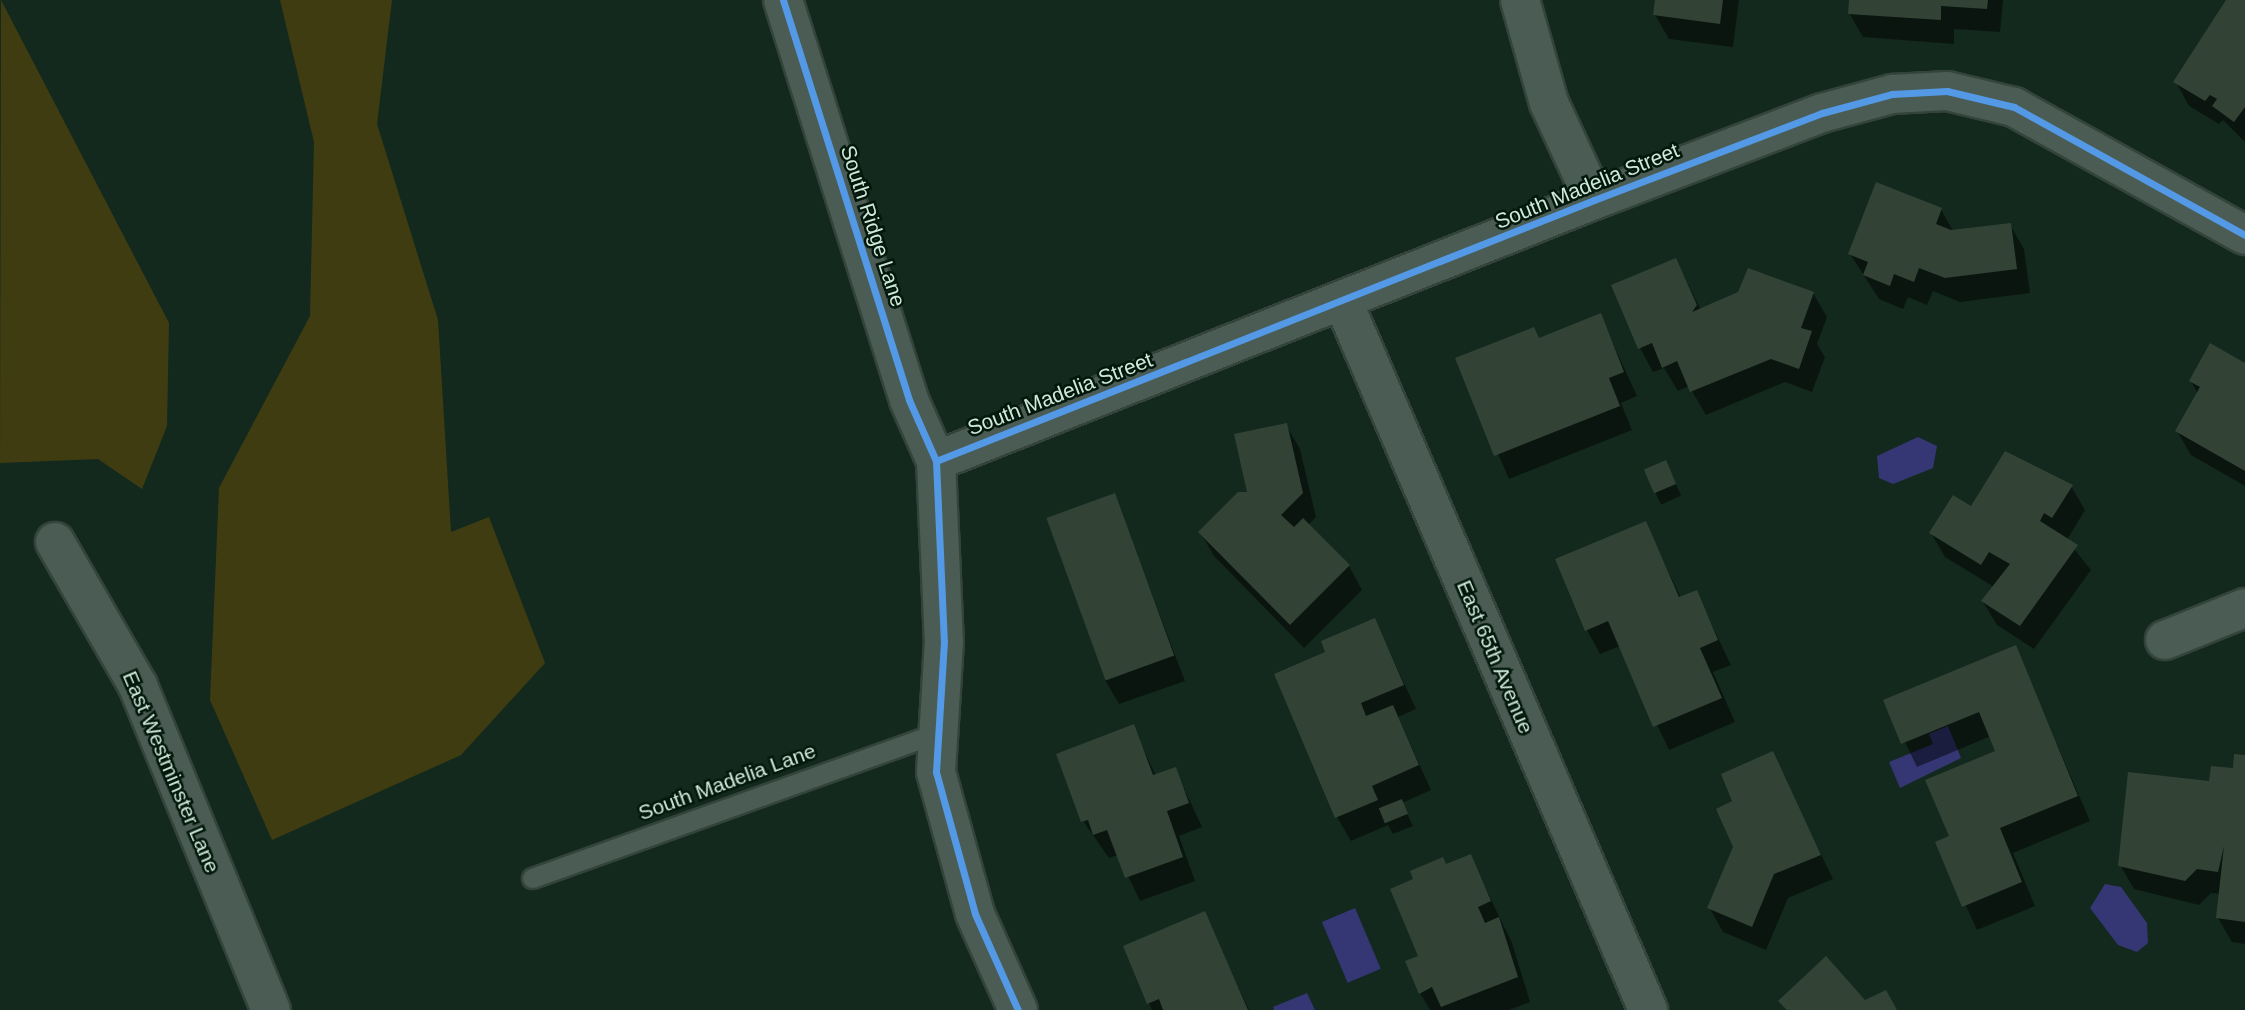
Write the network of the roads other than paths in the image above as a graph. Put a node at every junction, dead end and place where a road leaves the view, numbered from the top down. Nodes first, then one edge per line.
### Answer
1 (783, 0) edge
2 (1520, 0) edge
3 (1594, 200) junction
4 (2245, 235) edge
5 (1344, 304) junction
6 (936, 461) junction
7 (55, 542) dead end
8 (2245, 608) edge
9 (2165, 640) dead end
10 (939, 732) junction
11 (532, 878) dead end
12 (271, 1010) edge
13 (1018, 1010) edge
14 (1647, 1010) edge

1 - 6 street, South Ridge Lane
2 - 3 street
3 - 4 street, South Madelia Street
3 - 5 street, South Madelia Street
5 - 6 street, South Madelia Street
5 - 14 street, East 65th Avenue
6 - 10 street
7 - 12 street, East Westminster Lane
8 - 9 street
10 - 11 lane, South Madelia Lane
10 - 13 street

